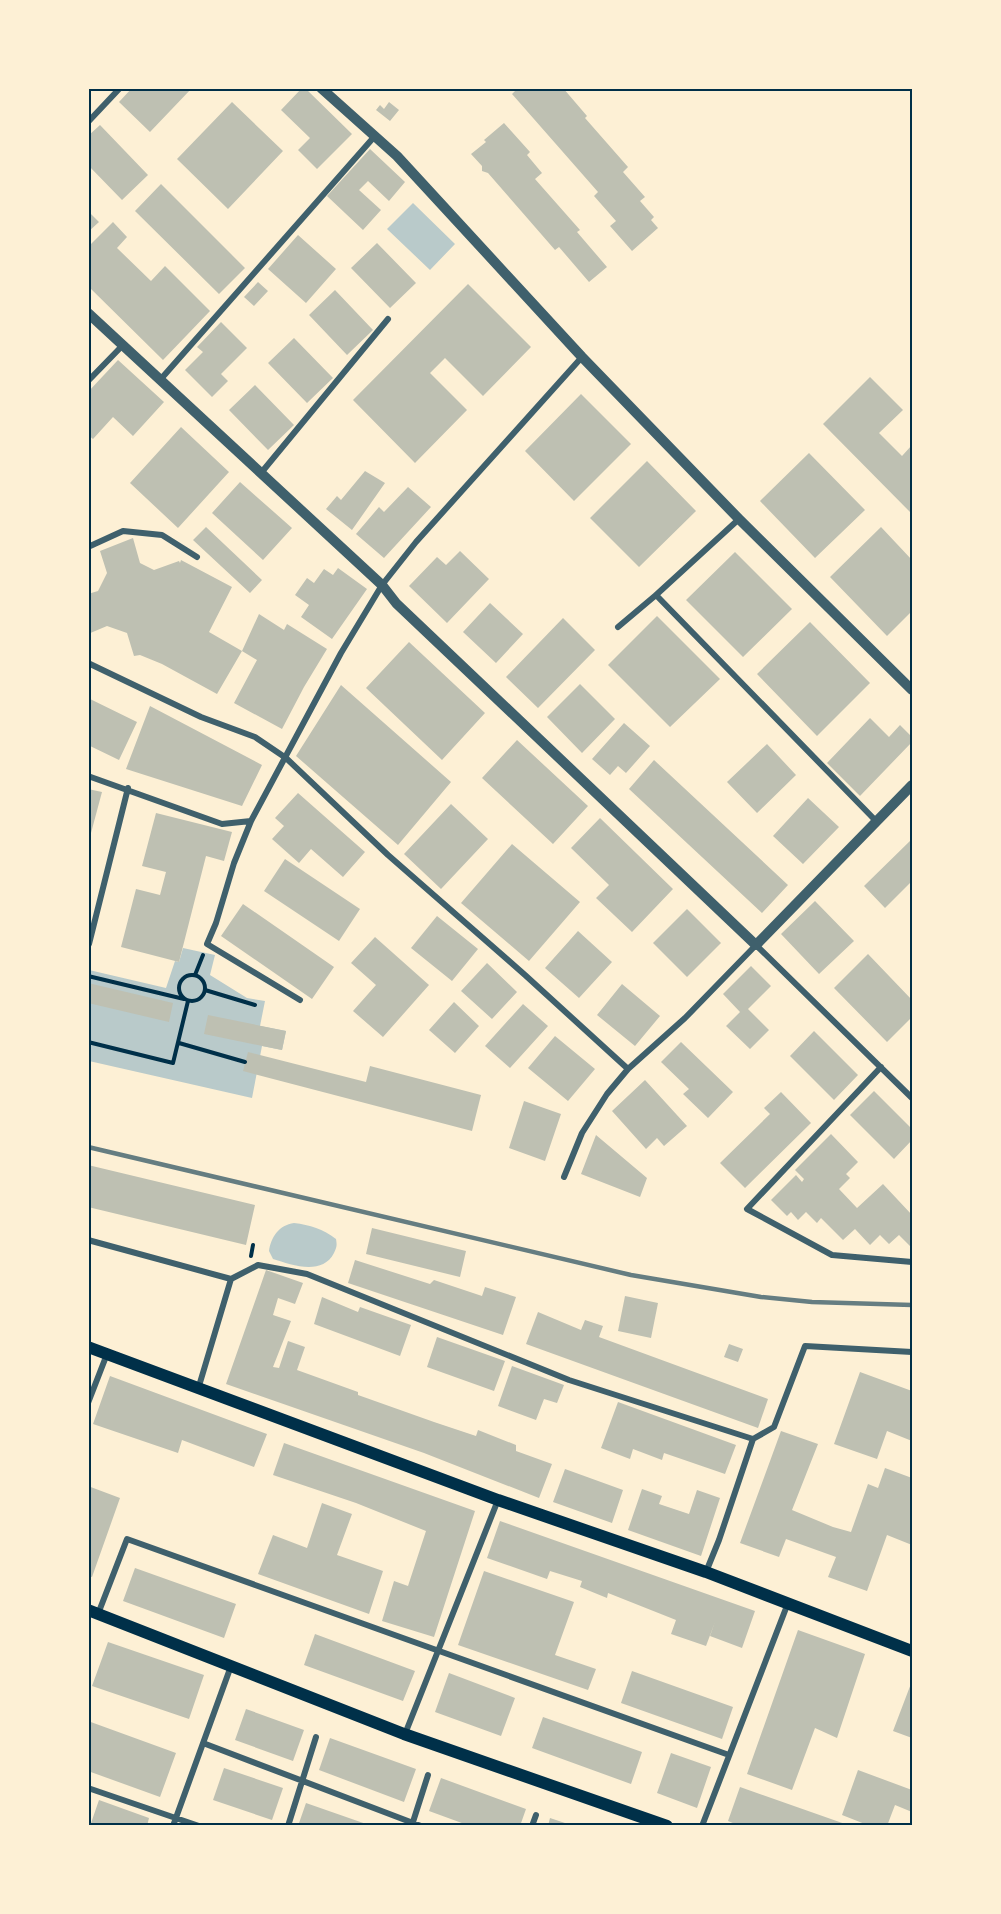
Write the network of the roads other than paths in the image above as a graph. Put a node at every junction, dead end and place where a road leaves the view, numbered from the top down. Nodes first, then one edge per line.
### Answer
1 (120, 88) edge
2 (321, 88) edge
3 (88, 122) edge
4 (374, 137) junction
5 (88, 313) edge
6 (388, 319) dead end
7 (123, 345) junction
8 (582, 357) junction
9 (160, 380) junction
10 (88, 381) edge
11 (261, 473) junction
12 (739, 519) junction
13 (88, 548) edge
14 (197, 557) dead end
15 (382, 585) junction
16 (656, 595) junction
17 (618, 627) dead end
18 (88, 663) edge
19 (912, 690) edge
20 (286, 758) junction
21 (88, 776) edge
22 (912, 785) edge
23 (128, 788) junction
24 (251, 821) junction
25 (878, 823) junction
26 (89, 944) edge
27 (756, 945) junction
28 (300, 1000) dead end
29 (881, 1067) junction
30 (628, 1070) junction
31 (912, 1098) edge
32 (564, 1177) dead end
33 (88, 1240) edge
34 (912, 1262) edge
35 (231, 1279) junction
36 (88, 1347) edge
37 (912, 1352) edge
38 (107, 1353) junction
39 (199, 1386) junction
40 (88, 1403) edge
41 (753, 1439) junction
42 (498, 1500) junction
43 (706, 1572) junction
44 (788, 1603) junction
45 (93, 1612) edge
46 (438, 1651) junction
47 (912, 1652) edge
48 (231, 1666) junction
49 (404, 1734) junction
50 (316, 1737) dead end
51 (203, 1743) junction
52 (729, 1755) junction
53 (428, 1775) dead end
54 (302, 1780) junction
55 (88, 1788) edge
56 (536, 1815) dead end
57 (176, 1818) junction
58 (648, 1822) edge
59 (412, 1824) edge
60 (173, 1826) edge
61 (199, 1826) edge
62 (288, 1826) edge
63 (421, 1826) edge
64 (532, 1826) edge
65 (667, 1826) edge
66 (702, 1826) edge

1 - 3 street
2 - 4 street
4 - 8 street
4 - 9 street
5 - 7 street
6 - 11 street
7 - 9 street
7 - 10 street
8 - 12 street
8 - 15 street
9 - 11 street
11 - 15 street
12 - 16 street
12 - 19 street
13 - 14 street
15 - 20 street
15 - 27 street
16 - 17 street
16 - 25 street
18 - 20 street
20 - 24 street
20 - 30 street
21 - 23 street
22 - 25 street
23 - 24 street
23 - 26 street
24 - 28 street
25 - 27 street
27 - 29 street
27 - 30 street
29 - 31 street
29 - 34 street
30 - 32 street
33 - 35 street
35 - 39 street
35 - 41 street
36 - 38 main road
37 - 41 street
38 - 39 main road
38 - 40 street
39 - 42 main road
41 - 43 street
42 - 43 main road
42 - 46 street
43 - 44 main road
44 - 47 main road
44 - 52 street
45 - 46 street
45 - 48 main road
46 - 49 street
46 - 52 street
48 - 49 main road
48 - 51 street
49 - 58 main road
50 - 54 street
51 - 54 street
51 - 57 street
52 - 66 street
53 - 59 street
54 - 59 street
54 - 62 street
55 - 57 street
56 - 64 street
57 - 60 street
57 - 61 street
58 - 65 main road
59 - 63 street

